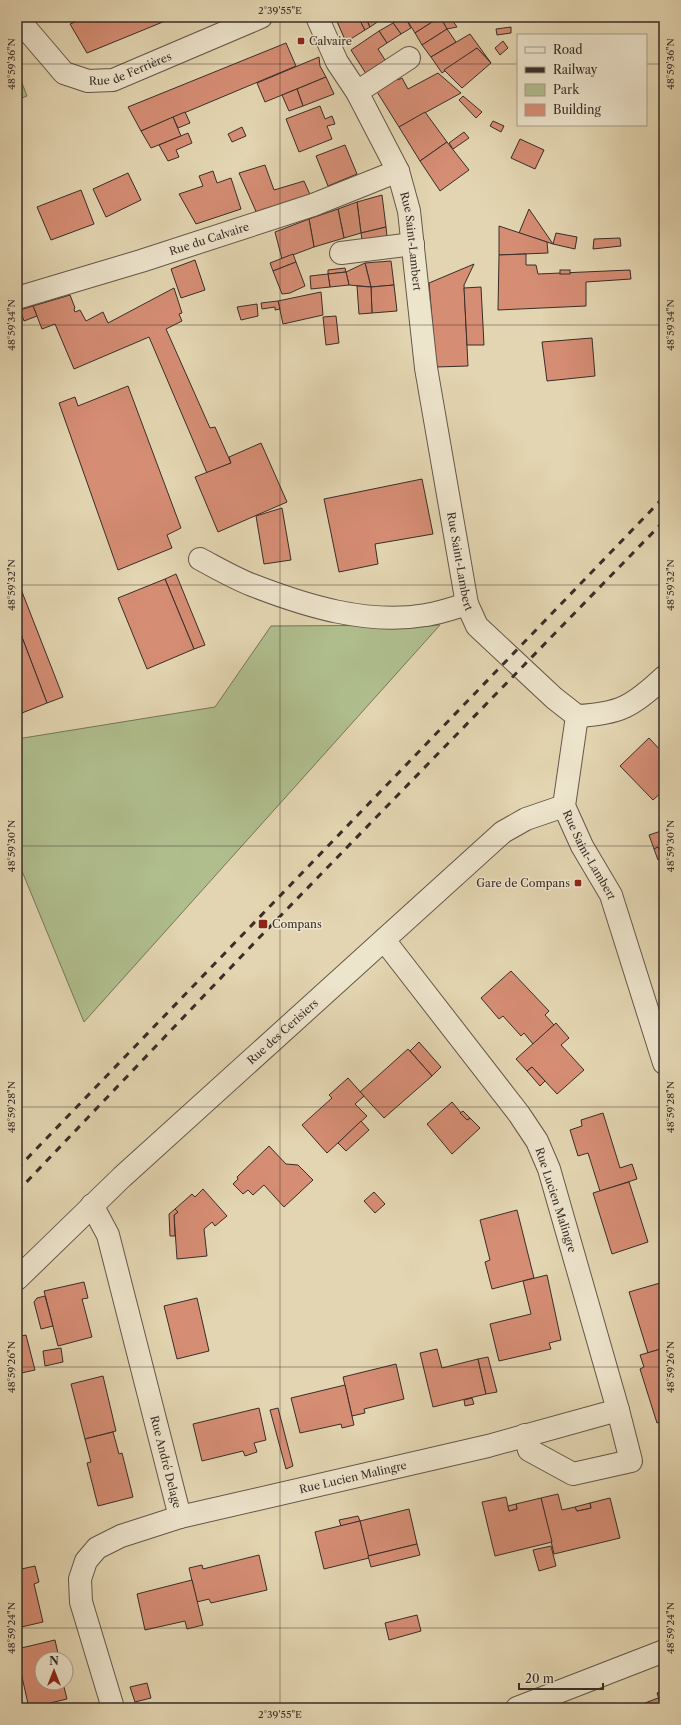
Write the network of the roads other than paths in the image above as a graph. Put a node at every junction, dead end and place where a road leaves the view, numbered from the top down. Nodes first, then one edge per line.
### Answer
1 (261, 17) edge
2 (317, 17) edge
3 (17, 18) edge
4 (409, 58) dead end
5 (358, 92) junction
6 (398, 171) junction
7 (413, 244) junction
8 (341, 253) dead end
9 (17, 298) edge
10 (200, 559) dead end
11 (467, 604) junction
12 (664, 677) edge
13 (577, 716) junction
14 (564, 806) junction
15 (384, 940) junction
16 (664, 1063) edge
17 (92, 1205) junction
18 (17, 1279) edge
19 (618, 1410) junction
20 (525, 1435) junction
21 (180, 1516) junction
22 (664, 1651) edge
23 (113, 1708) edge
24 (517, 1708) edge

1 - 3 street, Rue de Ferrières
2 - 5 street, Rue Saint-Lambert
4 - 5 street
5 - 6 street, Rue Saint-Lambert
6 - 7 street, Rue Saint-Lambert
6 - 9 street, Rue du Calvaire
7 - 8 street
7 - 11 street, Rue Saint-Lambert
10 - 11 street
11 - 13 street, Rue Saint-Lambert
12 - 13 street
13 - 14 street, Rue Saint-Lambert
14 - 15 street, Rue des Cerisiers
14 - 16 street, Rue Saint-Lambert
15 - 17 street, Rue des Cerisiers
15 - 19 street, Rue Lucien Malingre
17 - 18 street, Rue des Cerisiers
17 - 21 street, Rue André Delage
19 - 20 street, Rue Lucien Malingre
19 - 20 street, Rue Lucien Malingre
20 - 21 street, Rue Lucien Malingre
21 - 23 street, Rue André Delage
22 - 24 street

